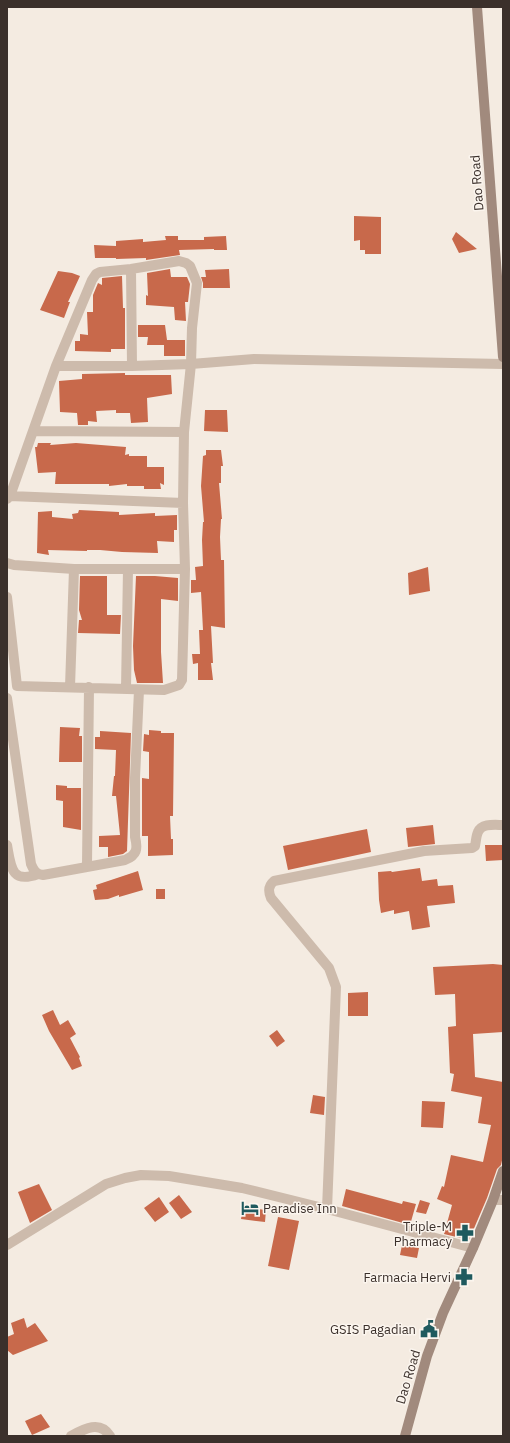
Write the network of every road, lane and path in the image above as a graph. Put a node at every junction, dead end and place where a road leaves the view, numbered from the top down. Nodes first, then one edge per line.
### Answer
1 (477, 7) edge
2 (131, 269) junction
3 (503, 357) edge
4 (191, 364) junction
5 (503, 364) edge
6 (56, 366) junction
7 (132, 366) junction
8 (33, 430) junction
9 (184, 432) junction
10 (8, 498) edge
11 (183, 503) junction
12 (7, 563) edge
13 (74, 569) junction
14 (128, 569) junction
15 (185, 569) junction
16 (7, 597) edge
17 (17, 686) junction
18 (70, 687) junction
19 (89, 687) junction
20 (126, 689) junction
21 (139, 690) junction
22 (7, 697) edge
23 (503, 824) edge
24 (7, 845) edge
25 (86, 866) junction
26 (38, 874) junction
27 (503, 1171) edge
28 (498, 1200) edge
29 (327, 1209) junction
30 (7, 1245) edge
31 (473, 1248) junction
32 (71, 1436) edge
33 (110, 1436) edge
34 (405, 1436) edge

1 - 3 street, Dao Road
2 - 4 street
2 - 6 street
2 - 7 street
4 - 5 street
4 - 7 street
4 - 9 street
6 - 7 street
6 - 8 street
8 - 9 street
8 - 10 street
9 - 11 street
10 - 11 street
11 - 15 street
12 - 13 street
13 - 14 street
13 - 18 street
14 - 15 street
14 - 20 street
15 - 21 street
16 - 17 street
17 - 18 street
17 - 22 street
18 - 19 street
19 - 20 street
19 - 25 street
20 - 21 street
21 - 25 street
22 - 26 street
23 - 29 street
24 - 26 street
25 - 26 street
27 - 28 street, Dao Road
28 - 31 street, Dao Road
29 - 30 street
29 - 31 street
31 - 34 street, Dao Road
32 - 33 street

